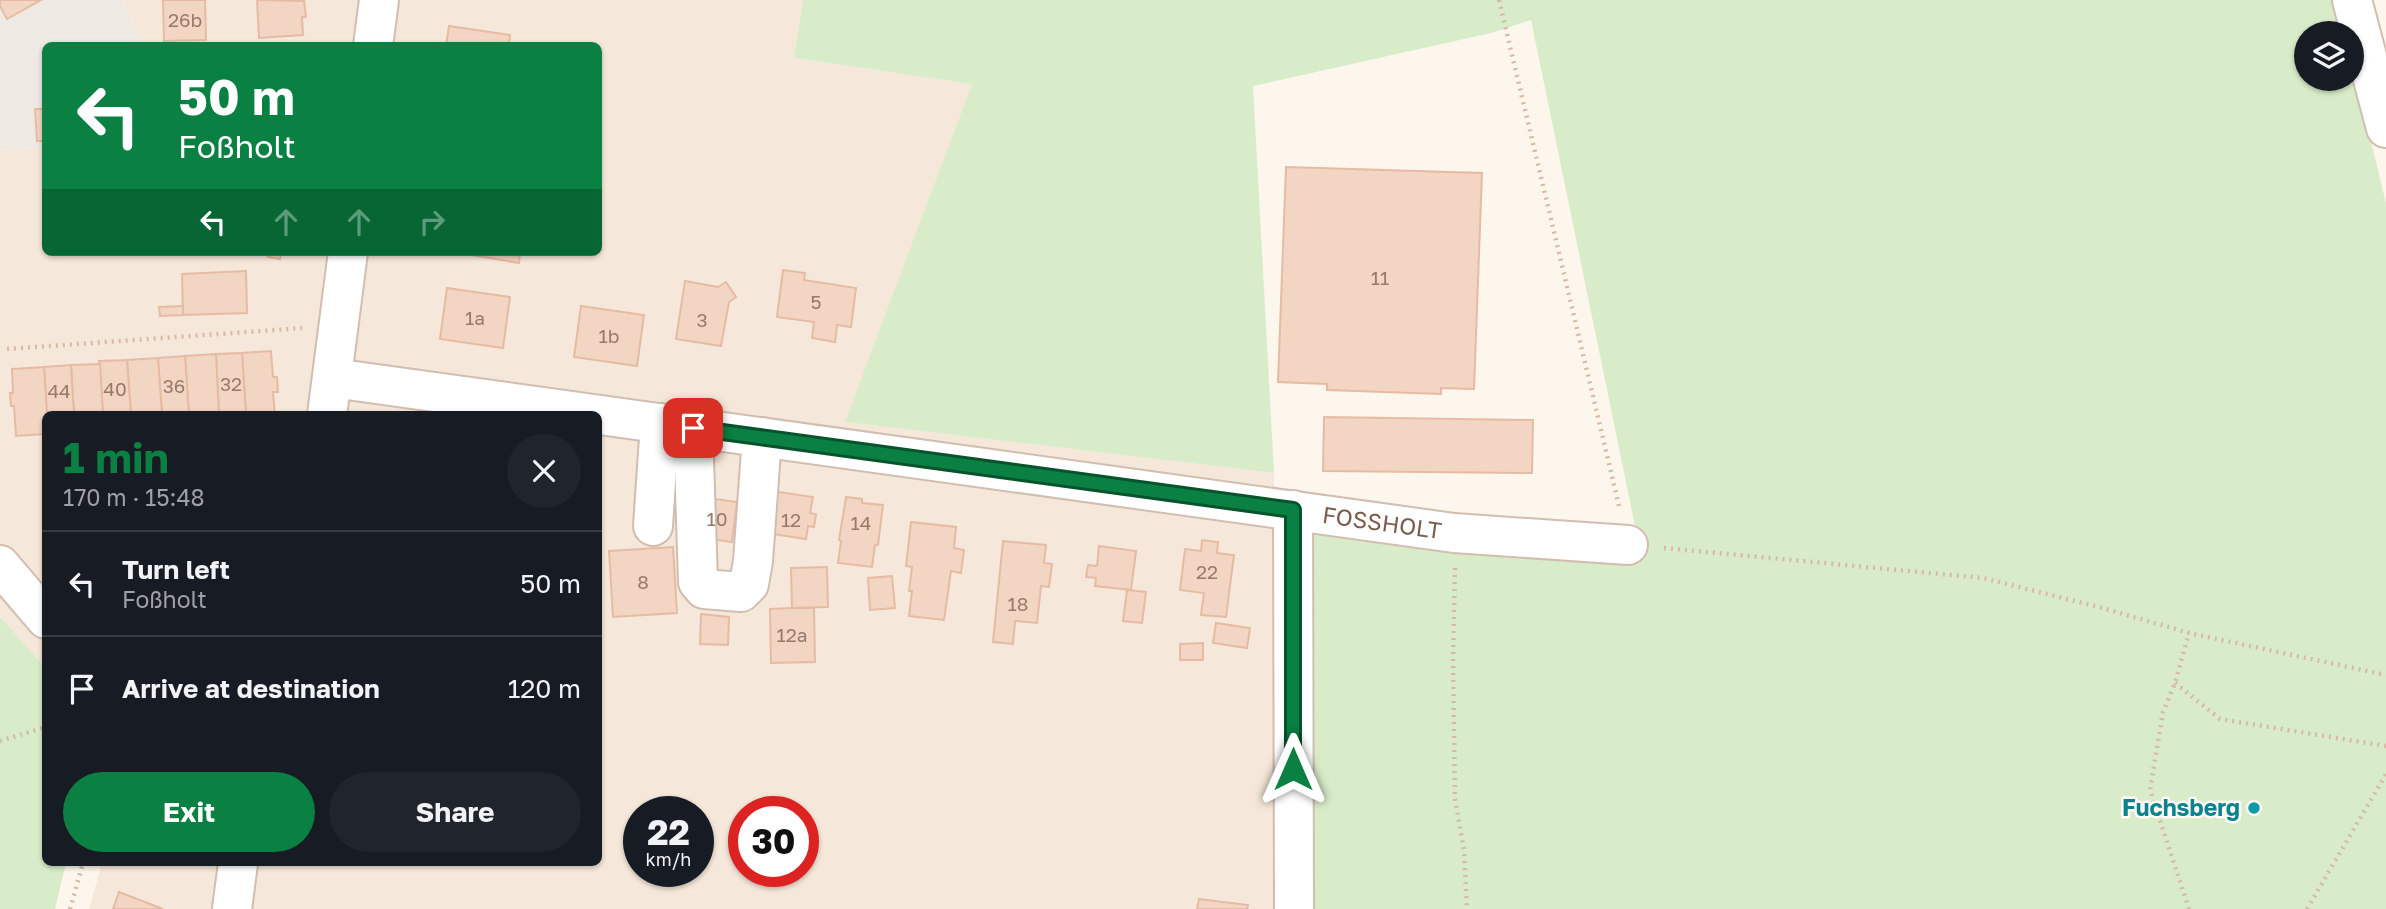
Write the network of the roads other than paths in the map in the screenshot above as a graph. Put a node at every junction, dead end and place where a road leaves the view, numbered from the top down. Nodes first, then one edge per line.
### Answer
1 (379, 0) edge
2 (2352, 0) edge
3 (374, 42) edge
4 (2386, 128) edge
5 (348, 256) edge
6 (330, 397) edge
7 (503, 411) edge
8 (602, 419) edge
9 (676, 425) junction
10 (762, 437) junction
11 (1293, 510) junction
12 (653, 526) dead end
13 (1628, 545) road end
14 (0, 565) edge
15 (42, 614) edge
16 (238, 866) edge
17 (232, 909) edge
18 (1294, 909) edge

1 - 3 street
2 - 4 street
5 - 6 street
6 - 7 street, FOSSHOLT
8 - 9 street, FOSSHOLT
9 - 10 street, FOSSHOLT
9 - 10 street
9 - 12 street
10 - 11 street, FOSSHOLT
11 - 13 street, FOSSHOLT
11 - 18 street
14 - 15 street
16 - 17 street

